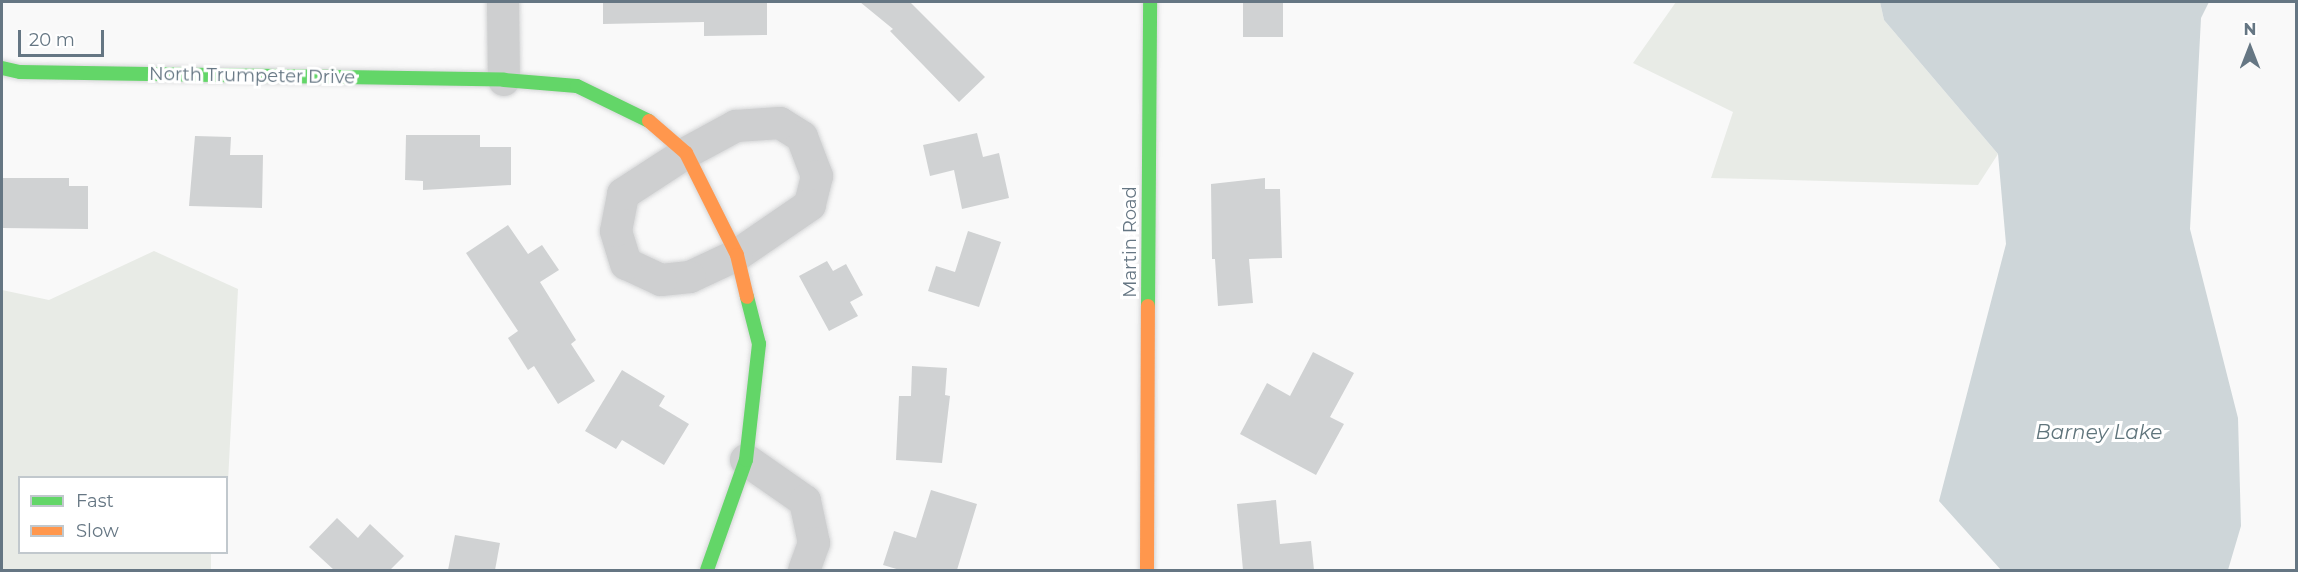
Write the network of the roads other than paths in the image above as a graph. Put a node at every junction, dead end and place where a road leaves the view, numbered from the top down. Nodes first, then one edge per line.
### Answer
1 (503, 2) edge
2 (1150, 2) edge
3 (2, 68) edge
4 (504, 80) junction
5 (686, 153) junction
6 (737, 255) junction
7 (746, 460) junction
8 (710, 570) edge
9 (804, 570) edge
10 (1147, 570) edge

1 - 4 street
2 - 10 street, Martin Road
3 - 4 street, North Trumpeter Drive
4 - 5 street, North Trumpeter Drive
5 - 6 street, North Trumpeter Drive
5 - 6 street
5 - 6 street
6 - 7 street, North Trumpeter Drive
7 - 8 street, North Trumpeter Drive
7 - 9 street

